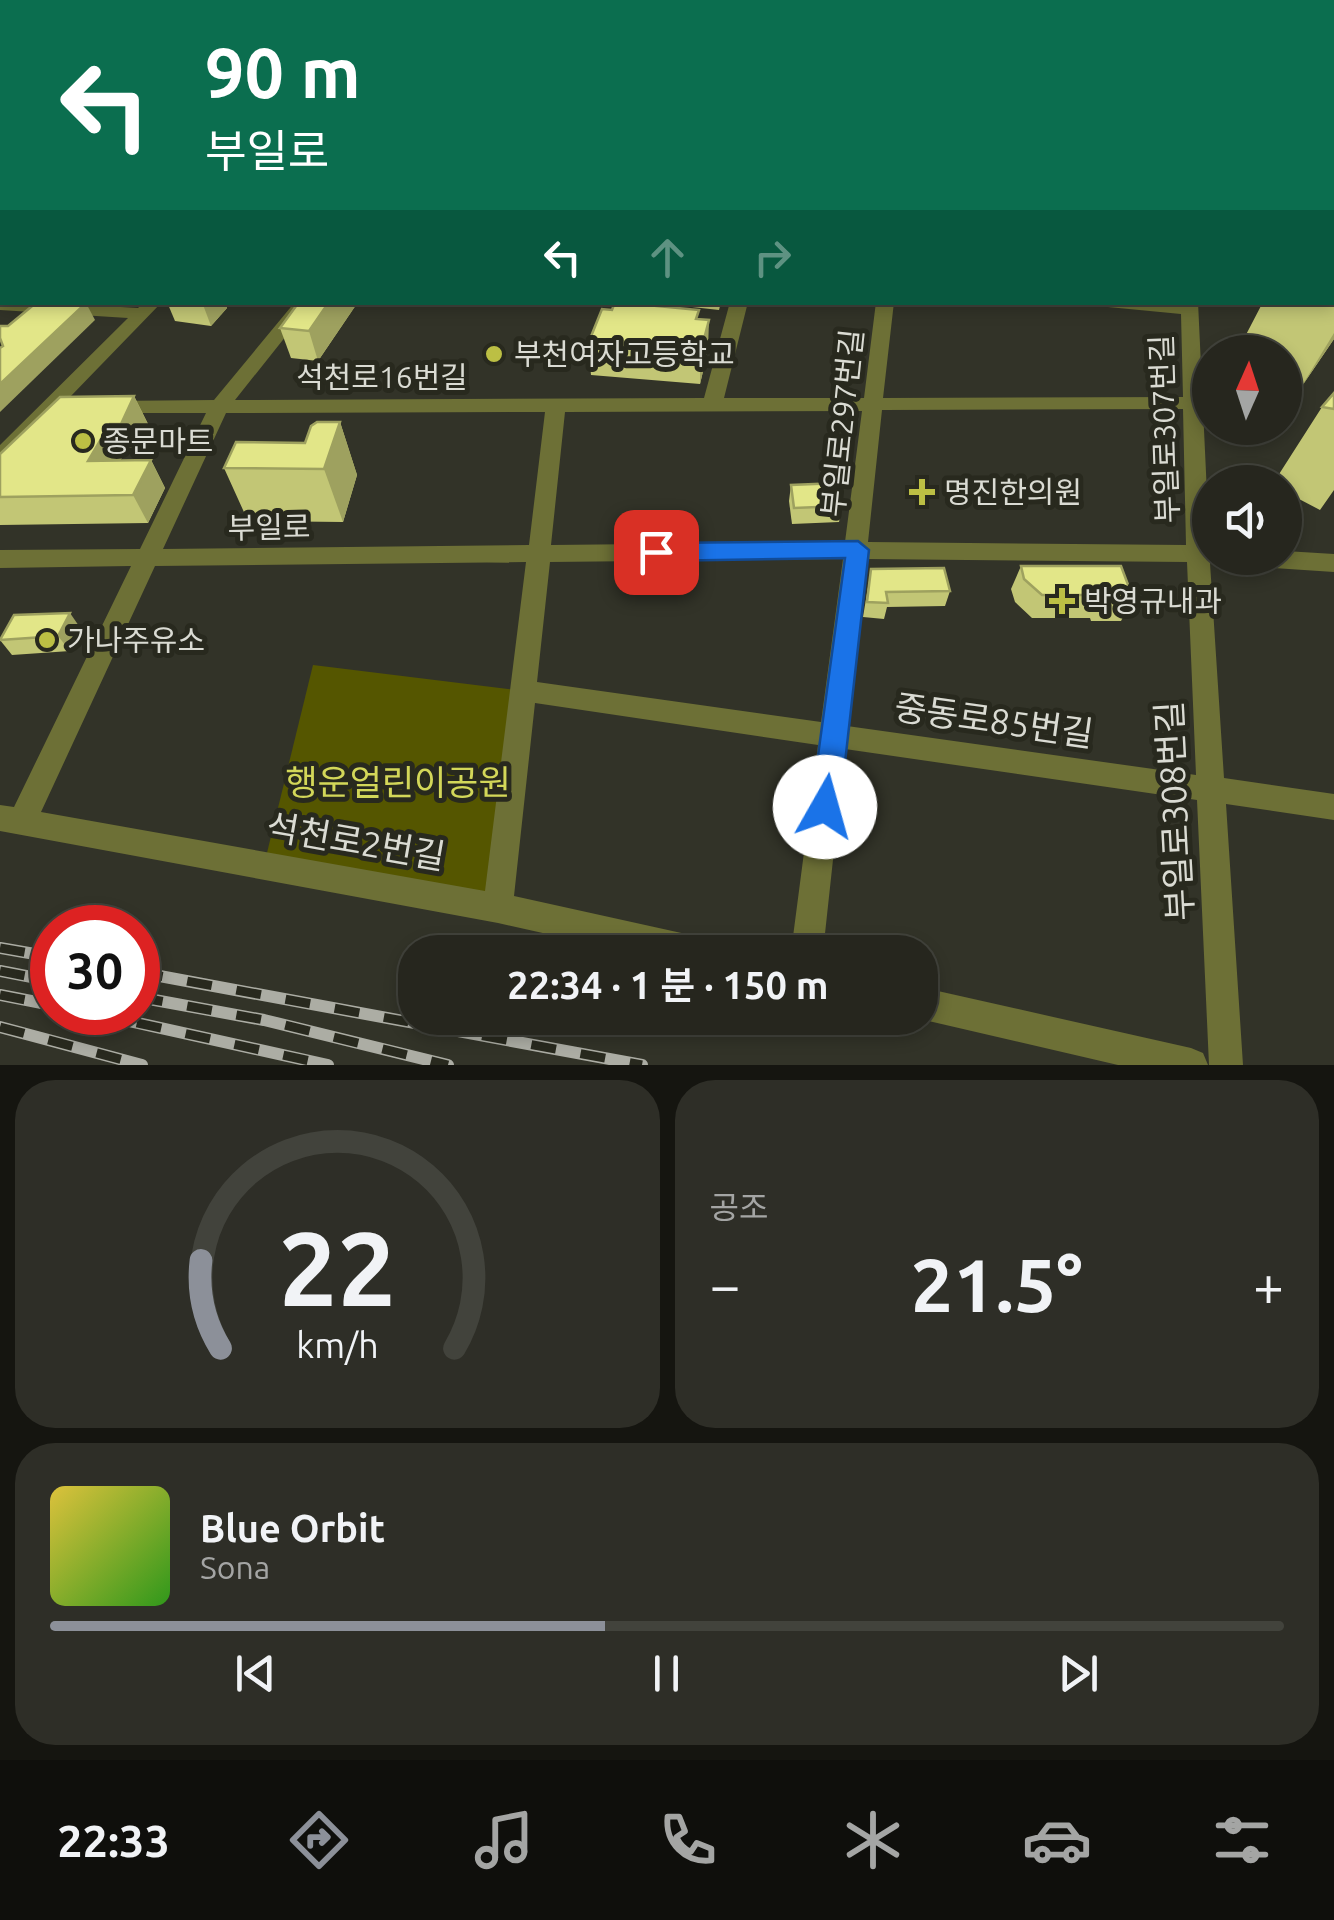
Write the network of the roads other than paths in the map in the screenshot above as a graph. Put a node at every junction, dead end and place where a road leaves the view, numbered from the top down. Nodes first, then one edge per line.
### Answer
1 (0, 305) edge
2 (303, 305) edge
3 (738, 305) edge
4 (885, 305) edge
5 (1190, 306) edge
6 (34, 307) junction
7 (149, 308) edge
8 (11, 328) edge
9 (1192, 371) edge
10 (1192, 403) edge
11 (874, 404) junction
12 (51, 406) junction
13 (556, 406) junction
14 (712, 406) junction
15 (220, 407) junction
16 (0, 457) edge
17 (858, 550) junction
18 (538, 553) junction
19 (1192, 553) edge
20 (147, 558) junction
21 (0, 559) edge
22 (1302, 561) edge
23 (1334, 564) edge
24 (1205, 575) edge
25 (524, 691) junction
26 (834, 735) junction
27 (1211, 788) junction
28 (1334, 807) edge
29 (11, 819) edge
30 (498, 908) junction
31 (619, 935) edge
32 (809, 935) edge
33 (938, 1008) edge
34 (1191, 1065) edge
35 (1226, 1065) edge

1 - 6 street
2 - 15 street
3 - 14 street
4 - 11 street, 부일로297번길
5 - 9 street, 부일로307번길
6 - 7 street
6 - 8 street
7 - 12 street
10 - 11 street, 석천로16번길
11 - 14 street, 석천로16번길
11 - 17 street, 부일로297번길
12 - 15 street, 석천로16번길
12 - 16 street
13 - 14 street, 석천로16번길
13 - 15 street, 석천로16번길
13 - 18 street
15 - 20 street
17 - 18 street, 부일로
17 - 19 street, 부일로
17 - 26 street, 부일로297번길
18 - 20 street, 부일로
18 - 25 street
20 - 21 street, 부일로
20 - 29 street
22 - 23 street
24 - 27 street, 부일로308번길
25 - 26 street, 중동로85번길
25 - 30 street
26 - 27 street, 중동로85번길
26 - 32 street, 부일로297번길
27 - 28 street, 중동로85번길
27 - 35 street, 부일로308번길
29 - 30 street, 석천로2번길
30 - 31 street, 석천로2번길
33 - 34 street

